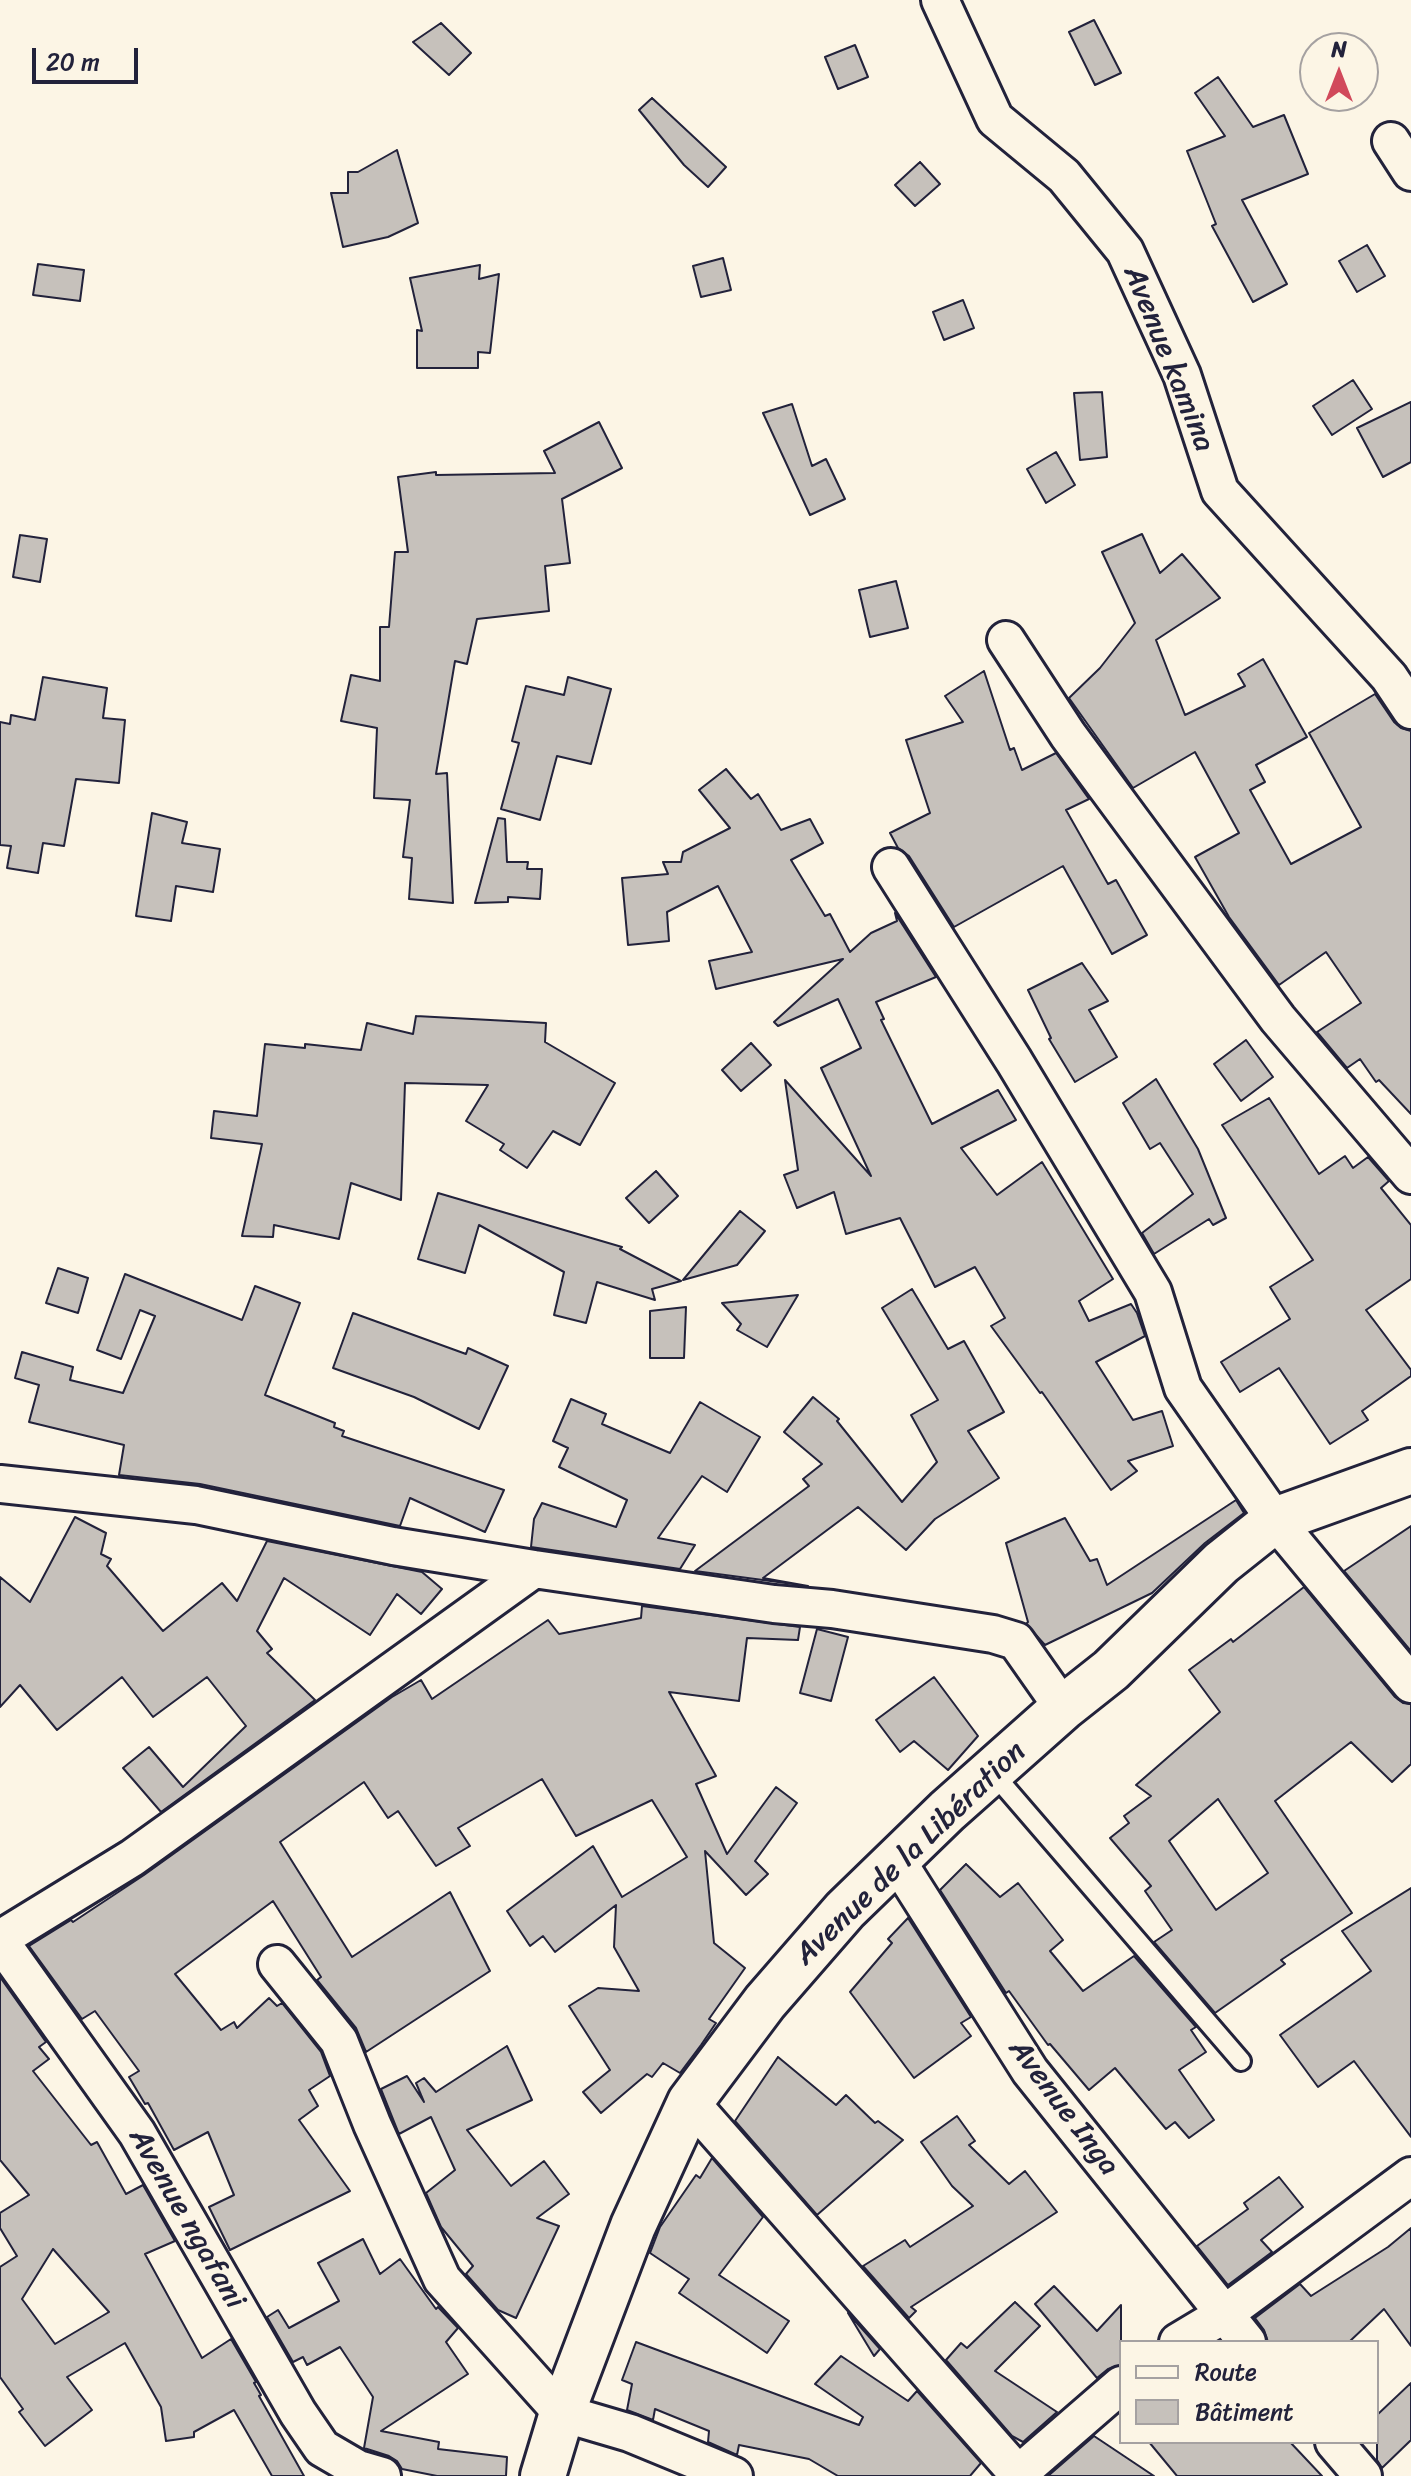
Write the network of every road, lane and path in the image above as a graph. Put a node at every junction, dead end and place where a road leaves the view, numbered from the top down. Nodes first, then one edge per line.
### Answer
1 (940, 0) edge
2 (1391, 141) dead end
3 (1411, 172) edge
4 (1006, 640) dead end
5 (1411, 710) edge
6 (891, 867) dead end
7 (1411, 1175) edge
8 (1411, 1471) edge
9 (0, 1484) edge
10 (1275, 1520) junction
11 (534, 1569) junction
12 (1411, 1684) edge
13 (1063, 1708) junction
14 (992, 1772) junction
15 (897, 1861) junction
16 (0, 1940) edge
17 (277, 1964) dead end
18 (1241, 2061) dead end
19 (690, 2102) junction
20 (1411, 2176) edge
21 (1223, 2315) junction
22 (1181, 2340) edge
23 (1245, 2340) edge
24 (1119, 2387) edge
25 (562, 2413) junction
26 (1336, 2444) edge
27 (1017, 2475) edge
28 (382, 2476) edge
29 (543, 2476) edge
30 (734, 2476) edge
31 (1363, 2476) edge

1 - 5 street, Avenue kamina
2 - 3 street
4 - 7 street
6 - 10 street
8 - 10 highway, Avenue de la Libération
9 - 11 street
10 - 12 street
10 - 13 highway, Avenue de la Libération
11 - 13 street
11 - 16 street
13 - 14 highway, Avenue de la Libération
14 - 15 highway, Avenue de la Libération
14 - 18 lane
15 - 19 highway, Avenue de la Libération
15 - 21 street, Avenue Inga
16 - 28 street, Avenue ngafani
17 - 25 street
19 - 25 highway, Avenue de la Libération
19 - 27 street
20 - 21 street
21 - 22 street
21 - 23 street, Avenue Inga
24 - 27 street
25 - 29 highway, Avenue de la Libération
25 - 30 street
26 - 31 street

